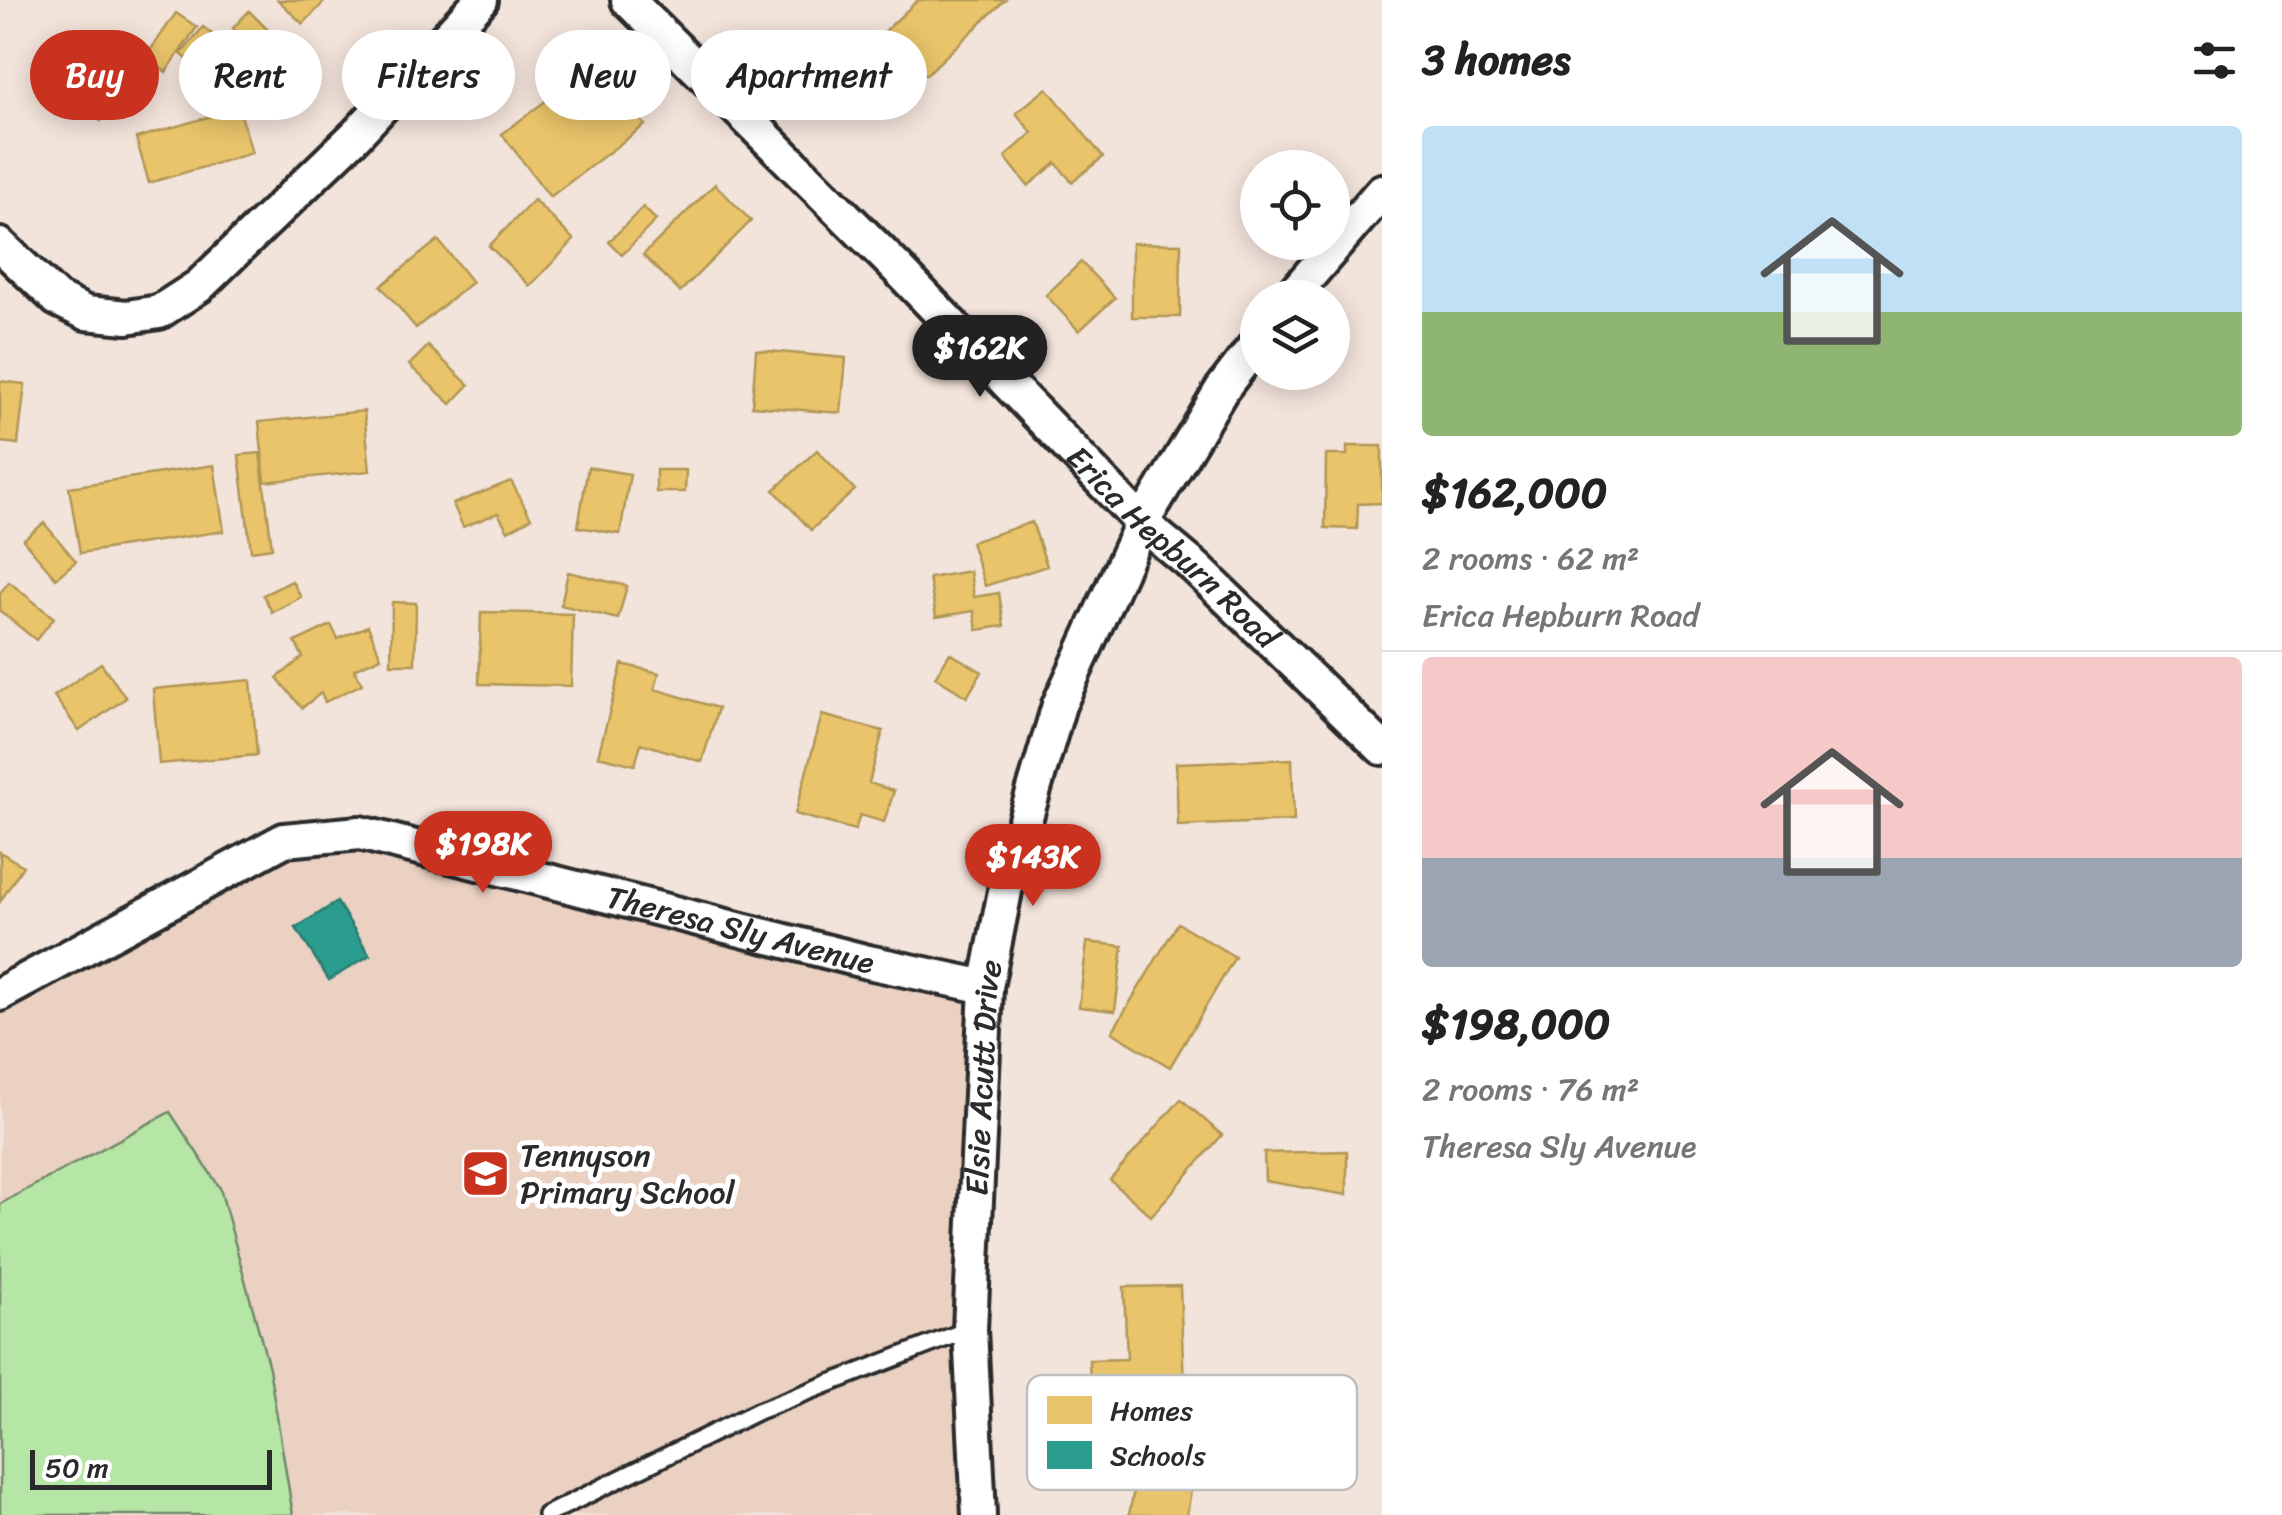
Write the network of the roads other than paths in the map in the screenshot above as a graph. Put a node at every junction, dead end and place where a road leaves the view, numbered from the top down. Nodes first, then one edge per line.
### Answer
1 (481, 0) edge
2 (628, 0) edge
3 (1382, 191) edge
4 (0, 245) edge
5 (1305, 280) edge
6 (1240, 366) edge
7 (1142, 523) junction
8 (1382, 748) edge
9 (986, 987) junction
10 (0, 994) edge
11 (970, 1328) junction
12 (546, 1515) edge
13 (979, 1515) edge

1 - 4 street
2 - 7 street, Erica Hepburn Road
3 - 5 street
6 - 7 street, Elsie Acutt Drive
7 - 8 street, Erica Hepburn Road
7 - 9 street, Elsie Acutt Drive
9 - 10 street, Theresa Sly Avenue
9 - 11 street, Elsie Acutt Drive
11 - 12 lane
11 - 13 street, Elsie Acutt Drive

